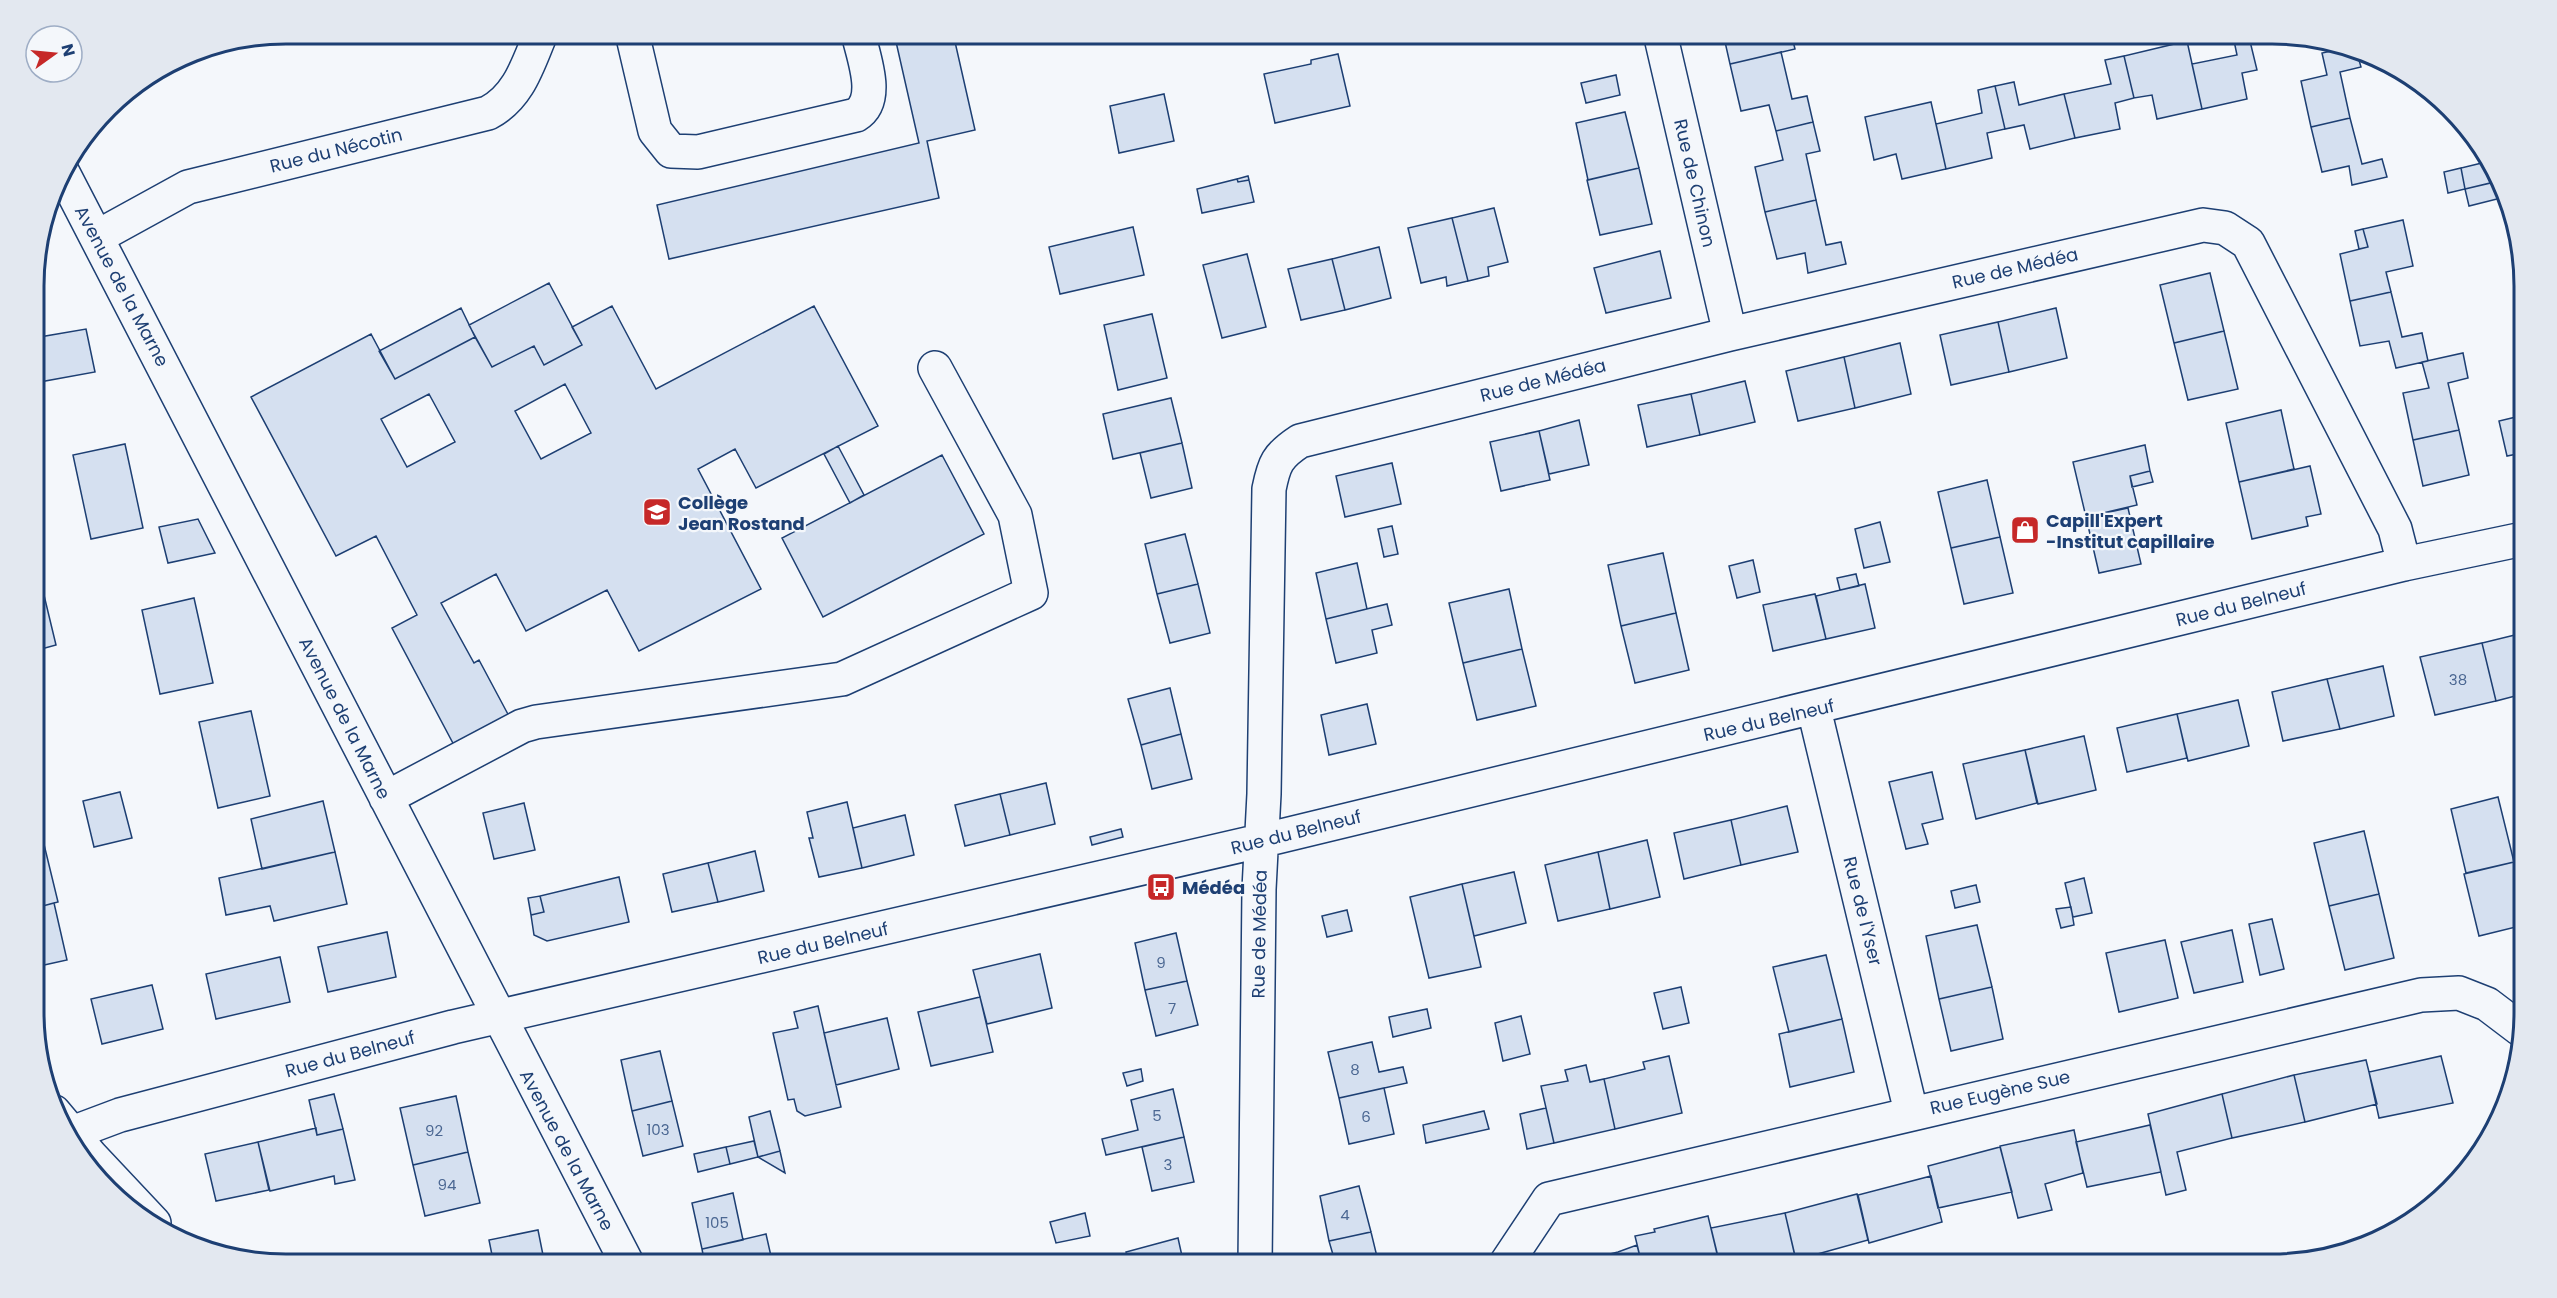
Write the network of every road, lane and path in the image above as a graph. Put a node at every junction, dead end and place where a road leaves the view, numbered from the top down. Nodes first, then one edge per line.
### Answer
1 (536, 44) edge
2 (635, 44) edge
3 (860, 44) edge
4 (1663, 44) edge
5 (67, 181) edge
6 (97, 237) junction
7 (1730, 334) junction
8 (935, 368) dead end
9 (2514, 540) edge
10 (2404, 564) junction
11 (1814, 709) junction
12 (386, 798) junction
13 (1262, 841) junction
14 (498, 1018) junction
15 (2513, 1024) edge
16 (1911, 1112) junction
17 (70, 1122) edge
18 (83, 1145) edge
19 (133, 1200) edge
20 (622, 1254) edge
21 (1255, 1254) edge
22 (1512, 1254) edge

1 - 6 street, Rue du Nécotin
2 - 3 street
4 - 7 street, Rue de Chinon
5 - 6 street, Avenue de la Marne
6 - 12 street, Avenue de la Marne
7 - 10 street, Rue de Médéa
7 - 13 street, Rue de Médéa
8 - 12 street
9 - 10 street, Rue du Belneuf
10 - 11 street, Rue du Belneuf
11 - 13 street, Rue du Belneuf
11 - 16 street, Rue de l'Yser
12 - 14 street, Avenue de la Marne
13 - 14 street, Rue du Belneuf
13 - 21 street, Rue de Médéa
14 - 17 street, Rue du Belneuf
14 - 20 street, Avenue de la Marne
15 - 16 street, Rue Eugène Sue
16 - 22 street, Rue Eugène Sue
18 - 19 street

